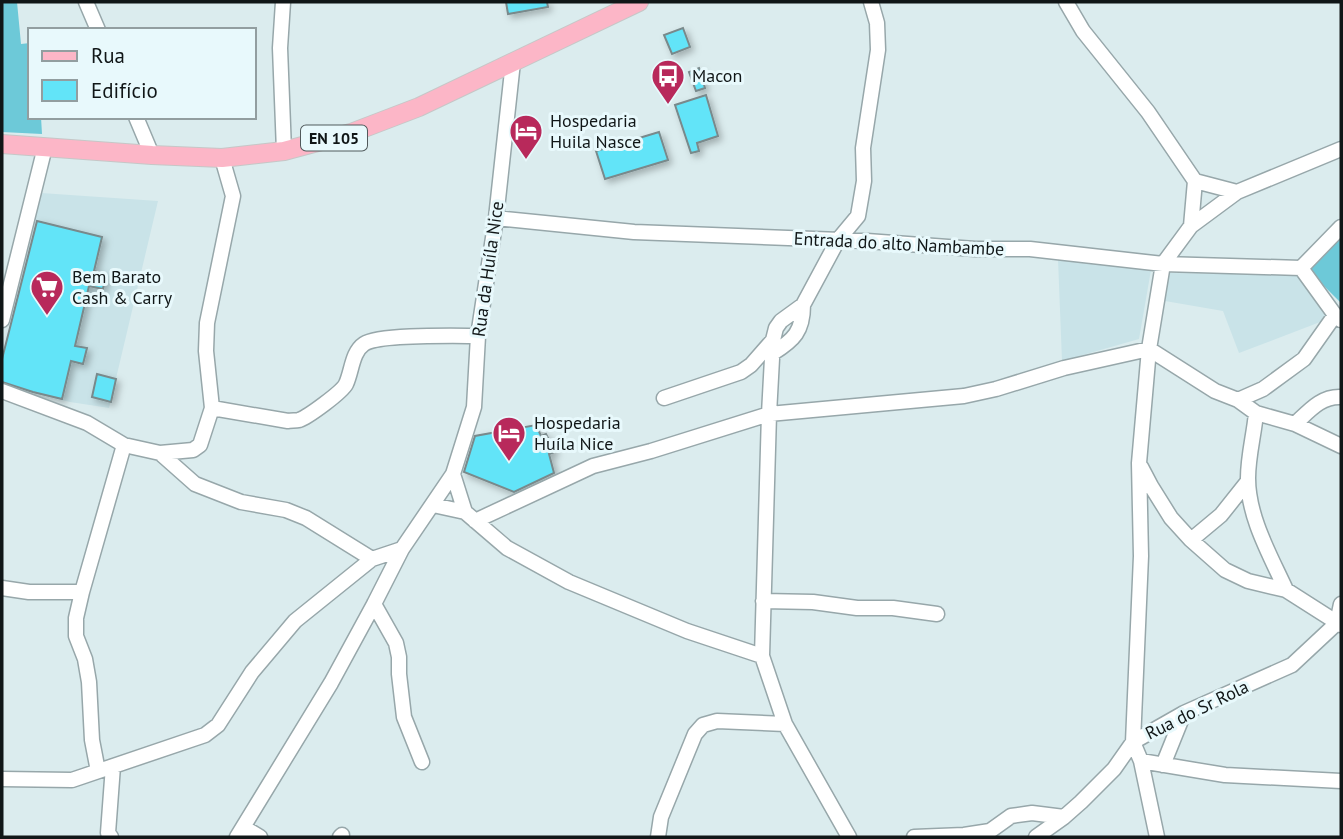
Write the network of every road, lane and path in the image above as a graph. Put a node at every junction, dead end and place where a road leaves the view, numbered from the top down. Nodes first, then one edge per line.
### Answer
1 (86, 2) edge
2 (284, 2) edge
3 (639, 2) edge
4 (871, 2) edge
5 (1066, 2) edge
6 (97, 28) edge
7 (513, 62) junction
8 (137, 119) edge
9 (2, 144) edge
10 (44, 147) junction
11 (1341, 149) edge
12 (284, 151) junction
13 (152, 155) junction
14 (222, 158) junction
15 (1195, 181) junction
16 (1237, 192) junction
17 (858, 216) junction
18 (496, 218) junction
19 (1191, 226) junction
20 (1341, 227) edge
21 (838, 240) junction
22 (867, 241) junction
23 (1163, 264) junction
24 (1301, 268) junction
25 (1338, 318) edge
26 (2, 320) edge
27 (478, 336) junction
28 (773, 346) junction
29 (1149, 349) junction
30 (2, 391) edge
31 (1341, 397) edge
32 (664, 398) dead end
33 (1238, 400) junction
34 (212, 408) junction
35 (1256, 413) junction
36 (769, 414) junction
37 (1295, 424) junction
38 (124, 445) junction
39 (1341, 446) edge
40 (160, 453) junction
41 (1139, 463) junction
42 (453, 474) junction
43 (1248, 481) junction
44 (433, 505) junction
45 (470, 516) junction
46 (1191, 540) junction
47 (402, 550) junction
48 (372, 559) junction
49 (2, 588) edge
50 (1286, 590) junction
51 (82, 592) junction
52 (763, 601) junction
53 (374, 604) junction
54 (1341, 604) edge
55 (937, 614) dead end
56 (1339, 624) edge
57 (762, 656) junction
58 (1184, 713) junction
59 (785, 724) junction
60 (1133, 741) junction
61 (1141, 761) junction
62 (422, 762) dead end
63 (1163, 765) junction
64 (113, 766) junction
65 (98, 772) junction
66 (2, 779) edge
67 (1341, 781) edge
68 (1064, 817) junction
69 (240, 832) edge
70 (111, 837) edge
71 (260, 837) edge
72 (659, 837) edge
73 (849, 837) edge
74 (914, 837) edge
75 (1037, 837) edge
76 (1157, 837) edge

1 - 6 street
2 - 12 street
3 - 7 main road, EN 105
4 - 17 street
5 - 15 street
7 - 12 main road, EN 105
7 - 18 street, Rua da Huíla Nice
8 - 13 street
9 - 10 main road, EN 105
10 - 13 main road, EN 105
10 - 26 street
11 - 16 street
12 - 14 main road, EN 105
13 - 14 main road, EN 105
14 - 34 street
15 - 16 street
15 - 19 street
16 - 19 street
17 - 21 street
17 - 22 street
18 - 21 street, Entrada do alto Nambambe
18 - 27 street, Rua da Huíla Nice
19 - 23 street
20 - 24 street
21 - 22 street, Entrada do alto Nambambe
21 - 28 street
22 - 23 street, Entrada do alto Nambambe
23 - 24 street, Entrada do alto Nambambe
23 - 29 street
24 - 25 street
25 - 33 street
27 - 34 street
27 - 42 street, Rua da Huíla Nice
28 - 32 street
28 - 36 street
29 - 33 street
29 - 36 street
29 - 41 street
30 - 38 street
31 - 37 street
33 - 35 street
34 - 40 street
35 - 37 street
35 - 43 street
36 - 45 street
36 - 52 street
37 - 39 street
38 - 40 street
38 - 51 street
40 - 48 street
41 - 46 street
41 - 60 street
42 - 44 street, Rua da Huíla Nice
42 - 45 street
43 - 46 street
43 - 50 street
44 - 45 street
44 - 47 street, Rua da Huíla Nice
45 - 57 street
46 - 50 street
47 - 48 street
47 - 53 street, Rua da Huíla Nice
48 - 64 street
49 - 51 street
50 - 56 street
51 - 65 street
52 - 55 street
52 - 57 street
53 - 62 street
53 - 69 street, Rua da Huíla Nice
54 - 56 street
56 - 58 street, Rua do Sr Rola
57 - 59 street
58 - 60 street, Rua do Sr Rola
58 - 63 street
59 - 72 street
59 - 73 street
60 - 61 street
60 - 68 street, Rua do Sr Rola
61 - 63 street
61 - 76 street
63 - 67 street
64 - 65 street
64 - 70 street
65 - 66 street
68 - 74 street
68 - 75 street, Rua do Sr Rola
69 - 71 street

